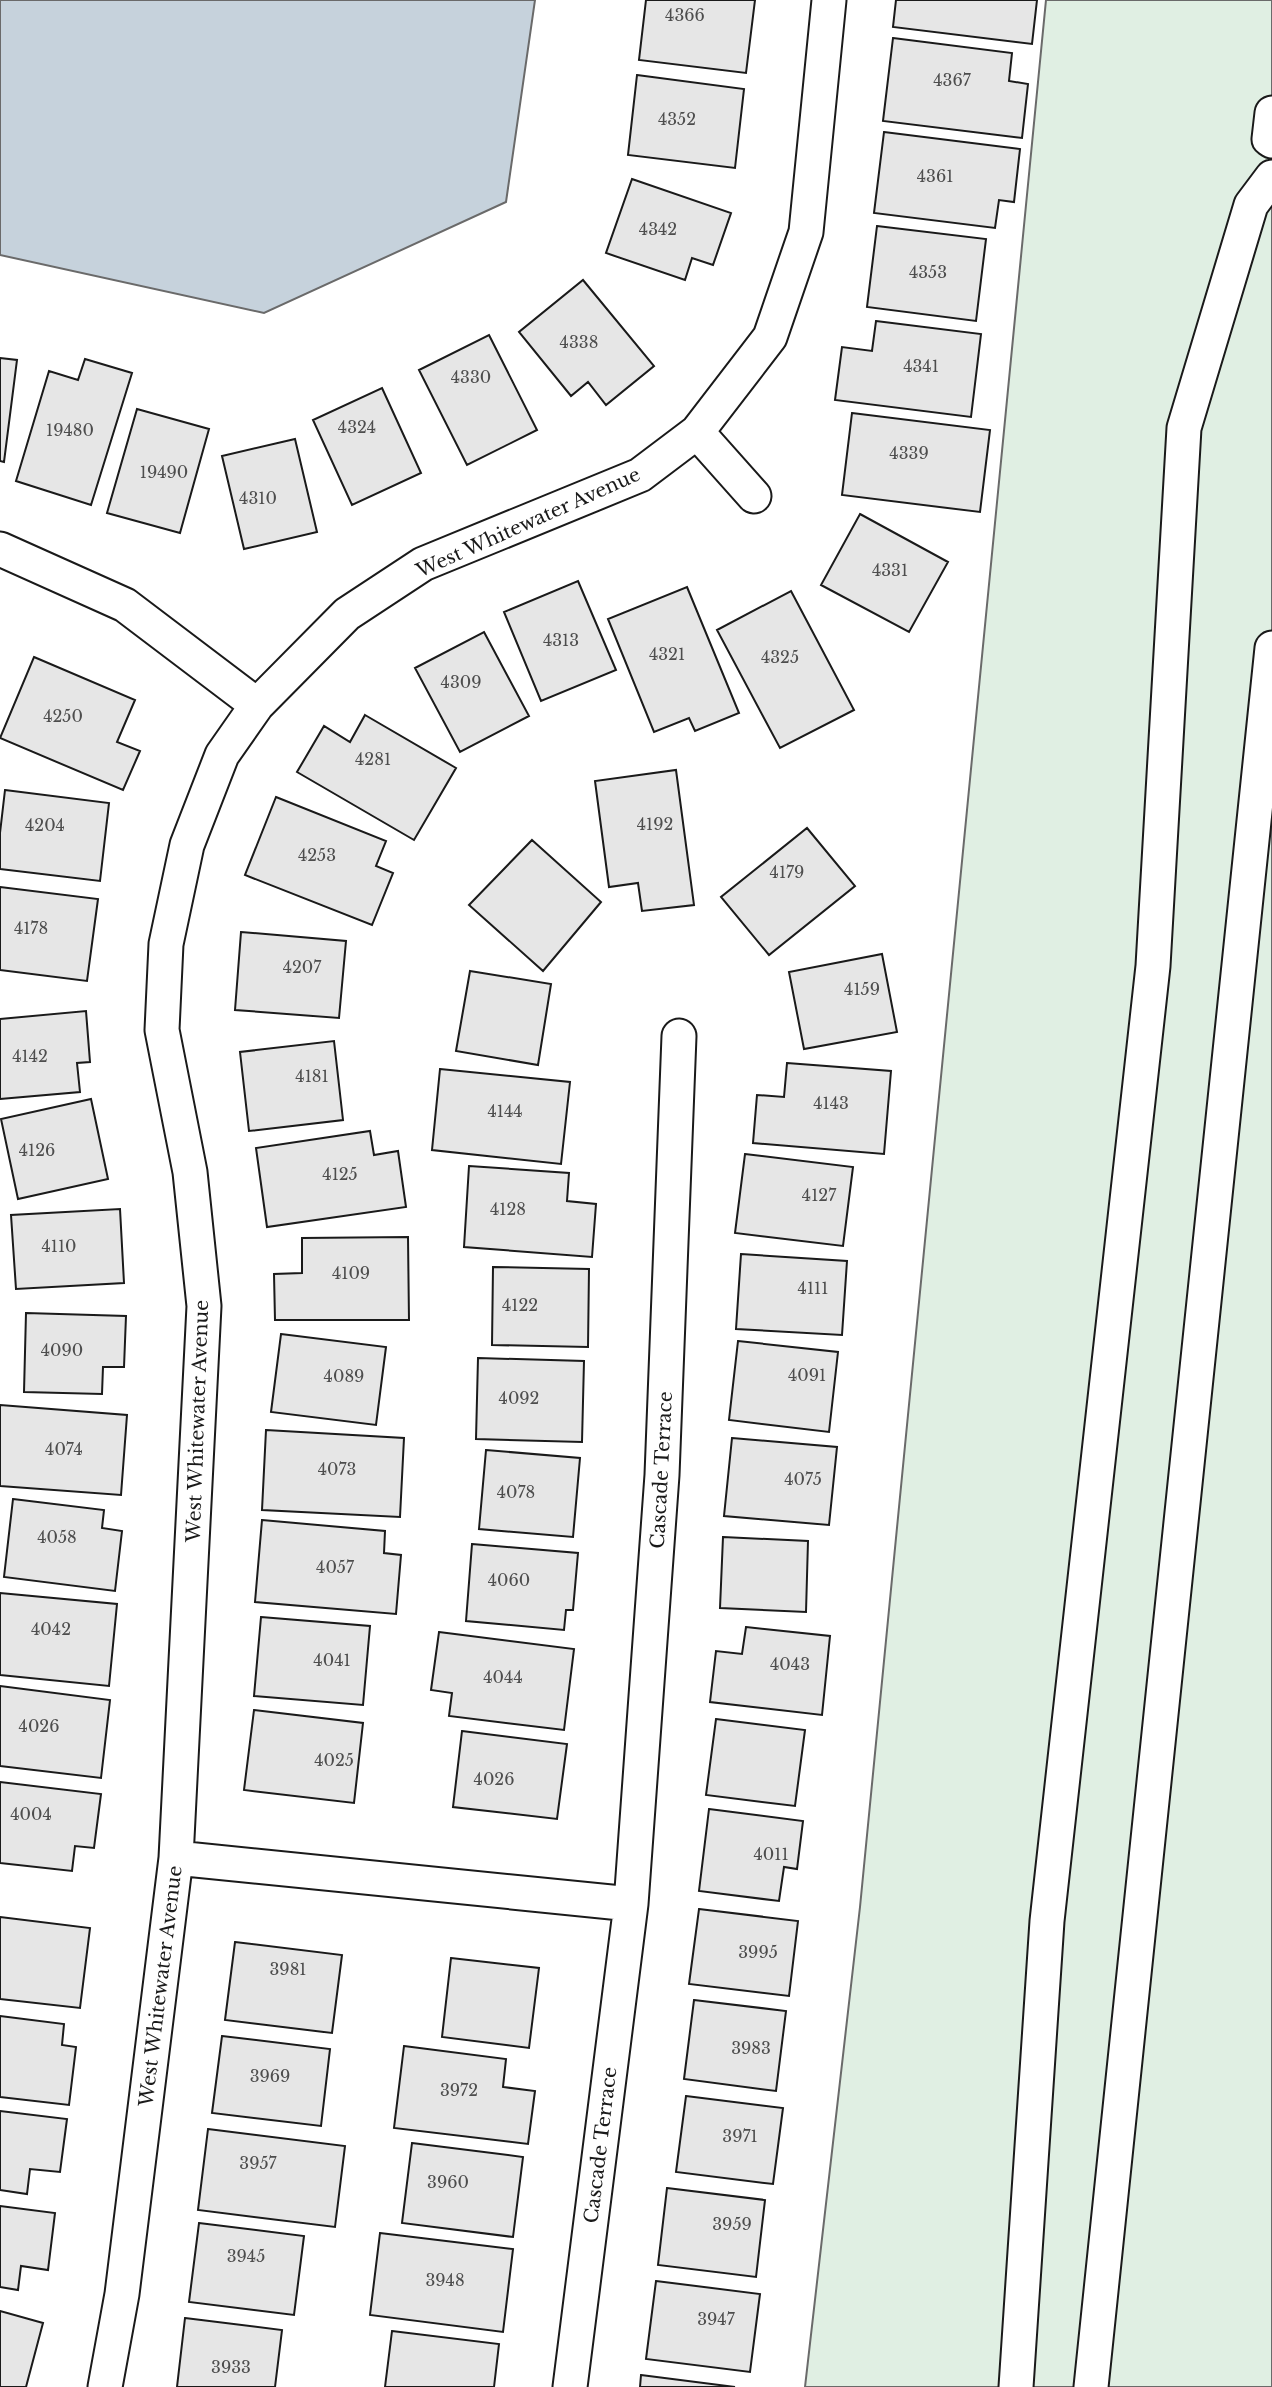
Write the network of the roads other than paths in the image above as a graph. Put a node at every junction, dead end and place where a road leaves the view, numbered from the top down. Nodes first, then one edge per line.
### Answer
1 (830, 0) edge
2 (1272, 113) edge
3 (1272, 141) edge
4 (1272, 177) edge
5 (697, 432) junction
6 (754, 496) dead end
7 (0, 549) edge
8 (1272, 638) edge
9 (1272, 648) edge
10 (1267, 692) junction
11 (257, 705) junction
12 (679, 1036) dead end
13 (176, 1858) junction
14 (631, 1904) junction
15 (105, 2387) edge
16 (570, 2387) edge
17 (1016, 2387) edge
18 (1091, 2387) edge

1 - 5 street, West Whitewater Avenue
2 - 3 street
4 - 17 street
5 - 6 street
5 - 11 street, West Whitewater Avenue
7 - 11 street
8 - 10 street
9 - 10 street
10 - 18 street
11 - 13 street, West Whitewater Avenue
12 - 14 street, Cascade Terrace
13 - 14 street
13 - 15 street, West Whitewater Avenue
14 - 16 street, Cascade Terrace

